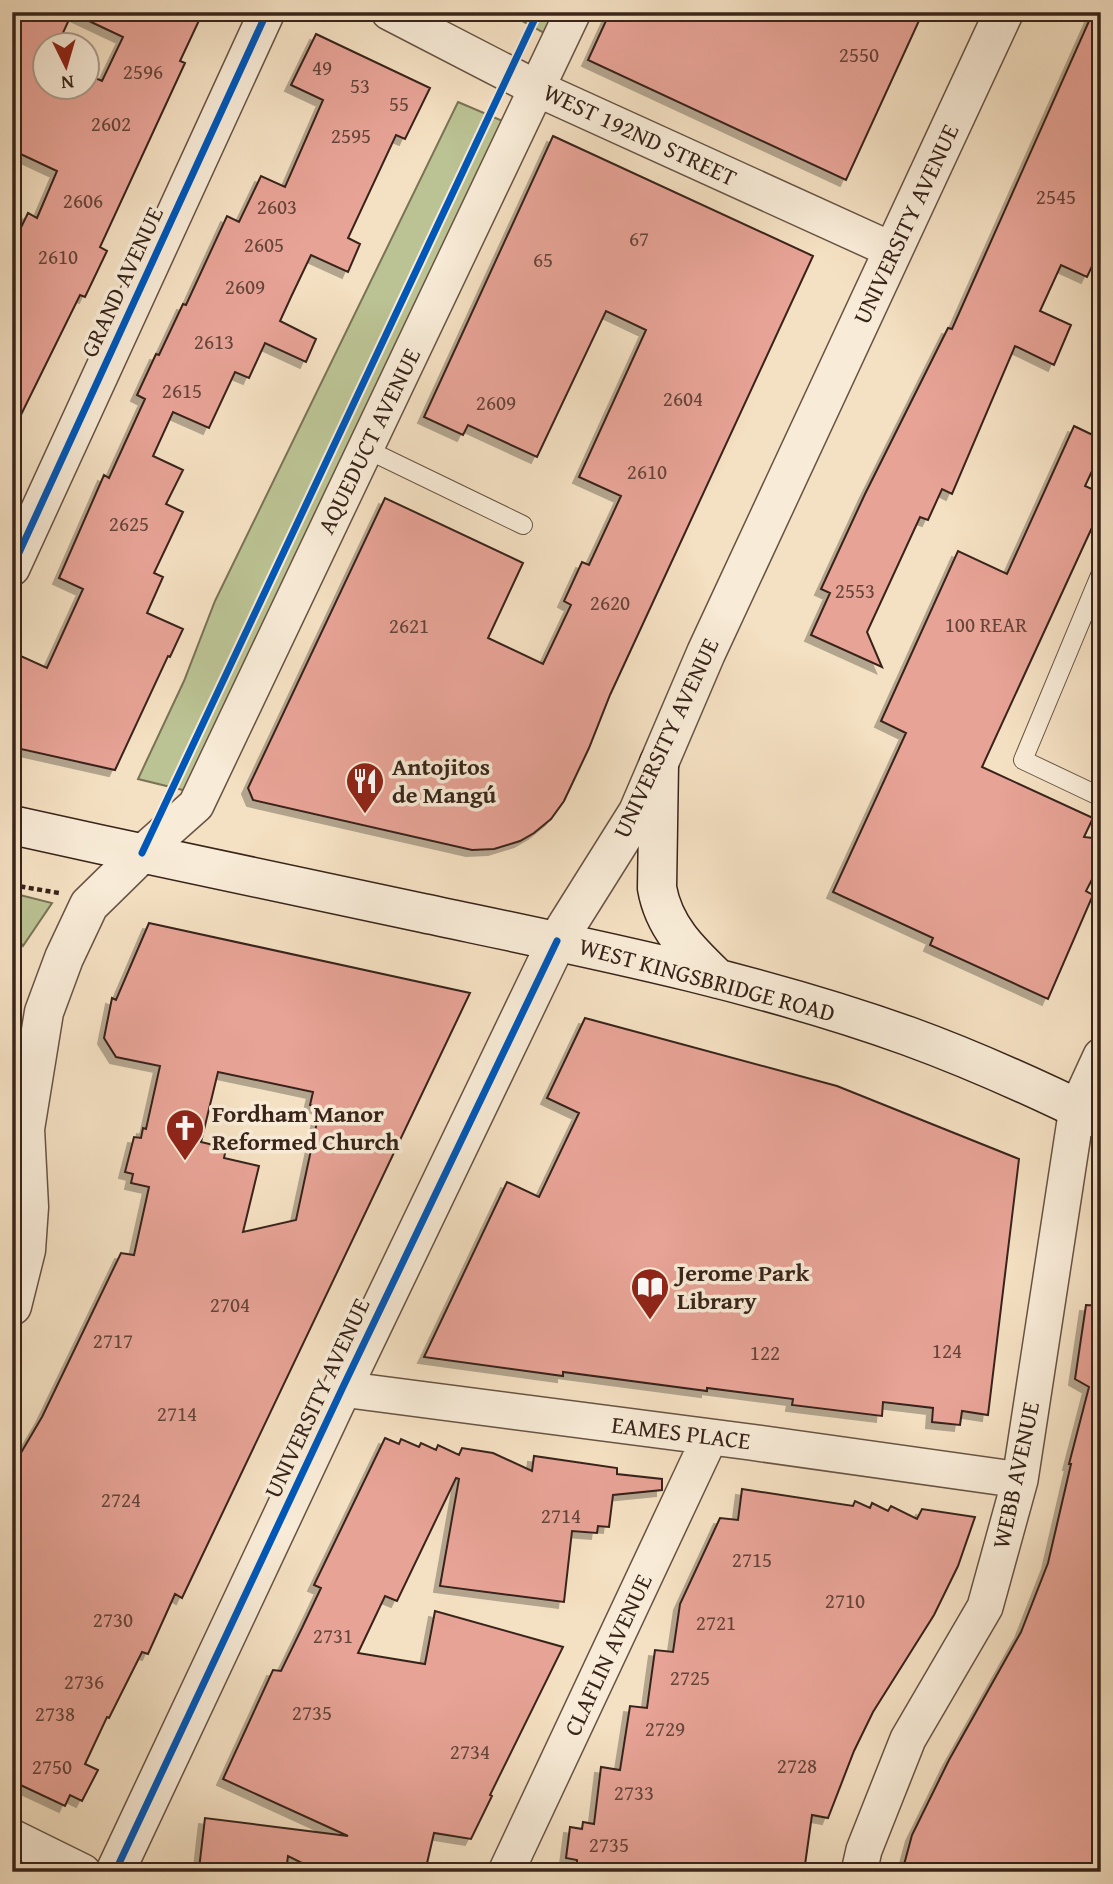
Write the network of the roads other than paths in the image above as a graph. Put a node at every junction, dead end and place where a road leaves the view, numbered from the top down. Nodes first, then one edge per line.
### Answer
1 (267, 12) edge
2 (389, 12) edge
3 (573, 12) edge
4 (1004, 12) edge
5 (538, 89) junction
6 (894, 251) junction
7 (366, 449) junction
8 (523, 525) dead end
9 (12, 568) edge
10 (1101, 572) edge
11 (659, 764) junction
12 (1101, 797) edge
13 (12, 825) edge
14 (142, 853) junction
15 (557, 942) junction
16 (718, 979) junction
17 (1101, 1056) edge
18 (12, 1089) edge
19 (1089, 1114) edge
20 (26, 1129) junction
21 (12, 1306) edge
22 (342, 1390) junction
23 (710, 1437) junction
24 (1020, 1480) junction
25 (12, 1837) edge
26 (83, 1872) edge
27 (115, 1872) edge
28 (506, 1872) edge
29 (859, 1872) edge

1 - 9 street, GRAND AVENUE
2 - 5 street, WEST 192ND STREET
3 - 5 street, AQUEDUCT AVENUE
4 - 6 street, UNIVERSITY AVENUE
5 - 6 street, WEST 192ND STREET
5 - 7 street, AQUEDUCT AVENUE
6 - 11 street, UNIVERSITY AVENUE
7 - 8 lane
7 - 14 street, AQUEDUCT AVENUE
10 - 12 lane
11 - 15 street, UNIVERSITY AVENUE
11 - 16 street
13 - 14 street, WEST KINGSBRIDGE ROAD
14 - 15 street, WEST KINGSBRIDGE ROAD
14 - 20 street
15 - 16 street, WEST KINGSBRIDGE ROAD
15 - 22 street, UNIVERSITY AVENUE
16 - 19 street, WEST KINGSBRIDGE ROAD
17 - 19 street, WEBB AVENUE
18 - 20 street
19 - 24 street, WEBB AVENUE
20 - 21 street
22 - 23 street, EAMES PLACE
22 - 27 street, UNIVERSITY AVENUE
23 - 24 street, EAMES PLACE
23 - 28 street, CLAFLIN AVENUE
24 - 29 street, WEBB AVENUE
25 - 26 street

